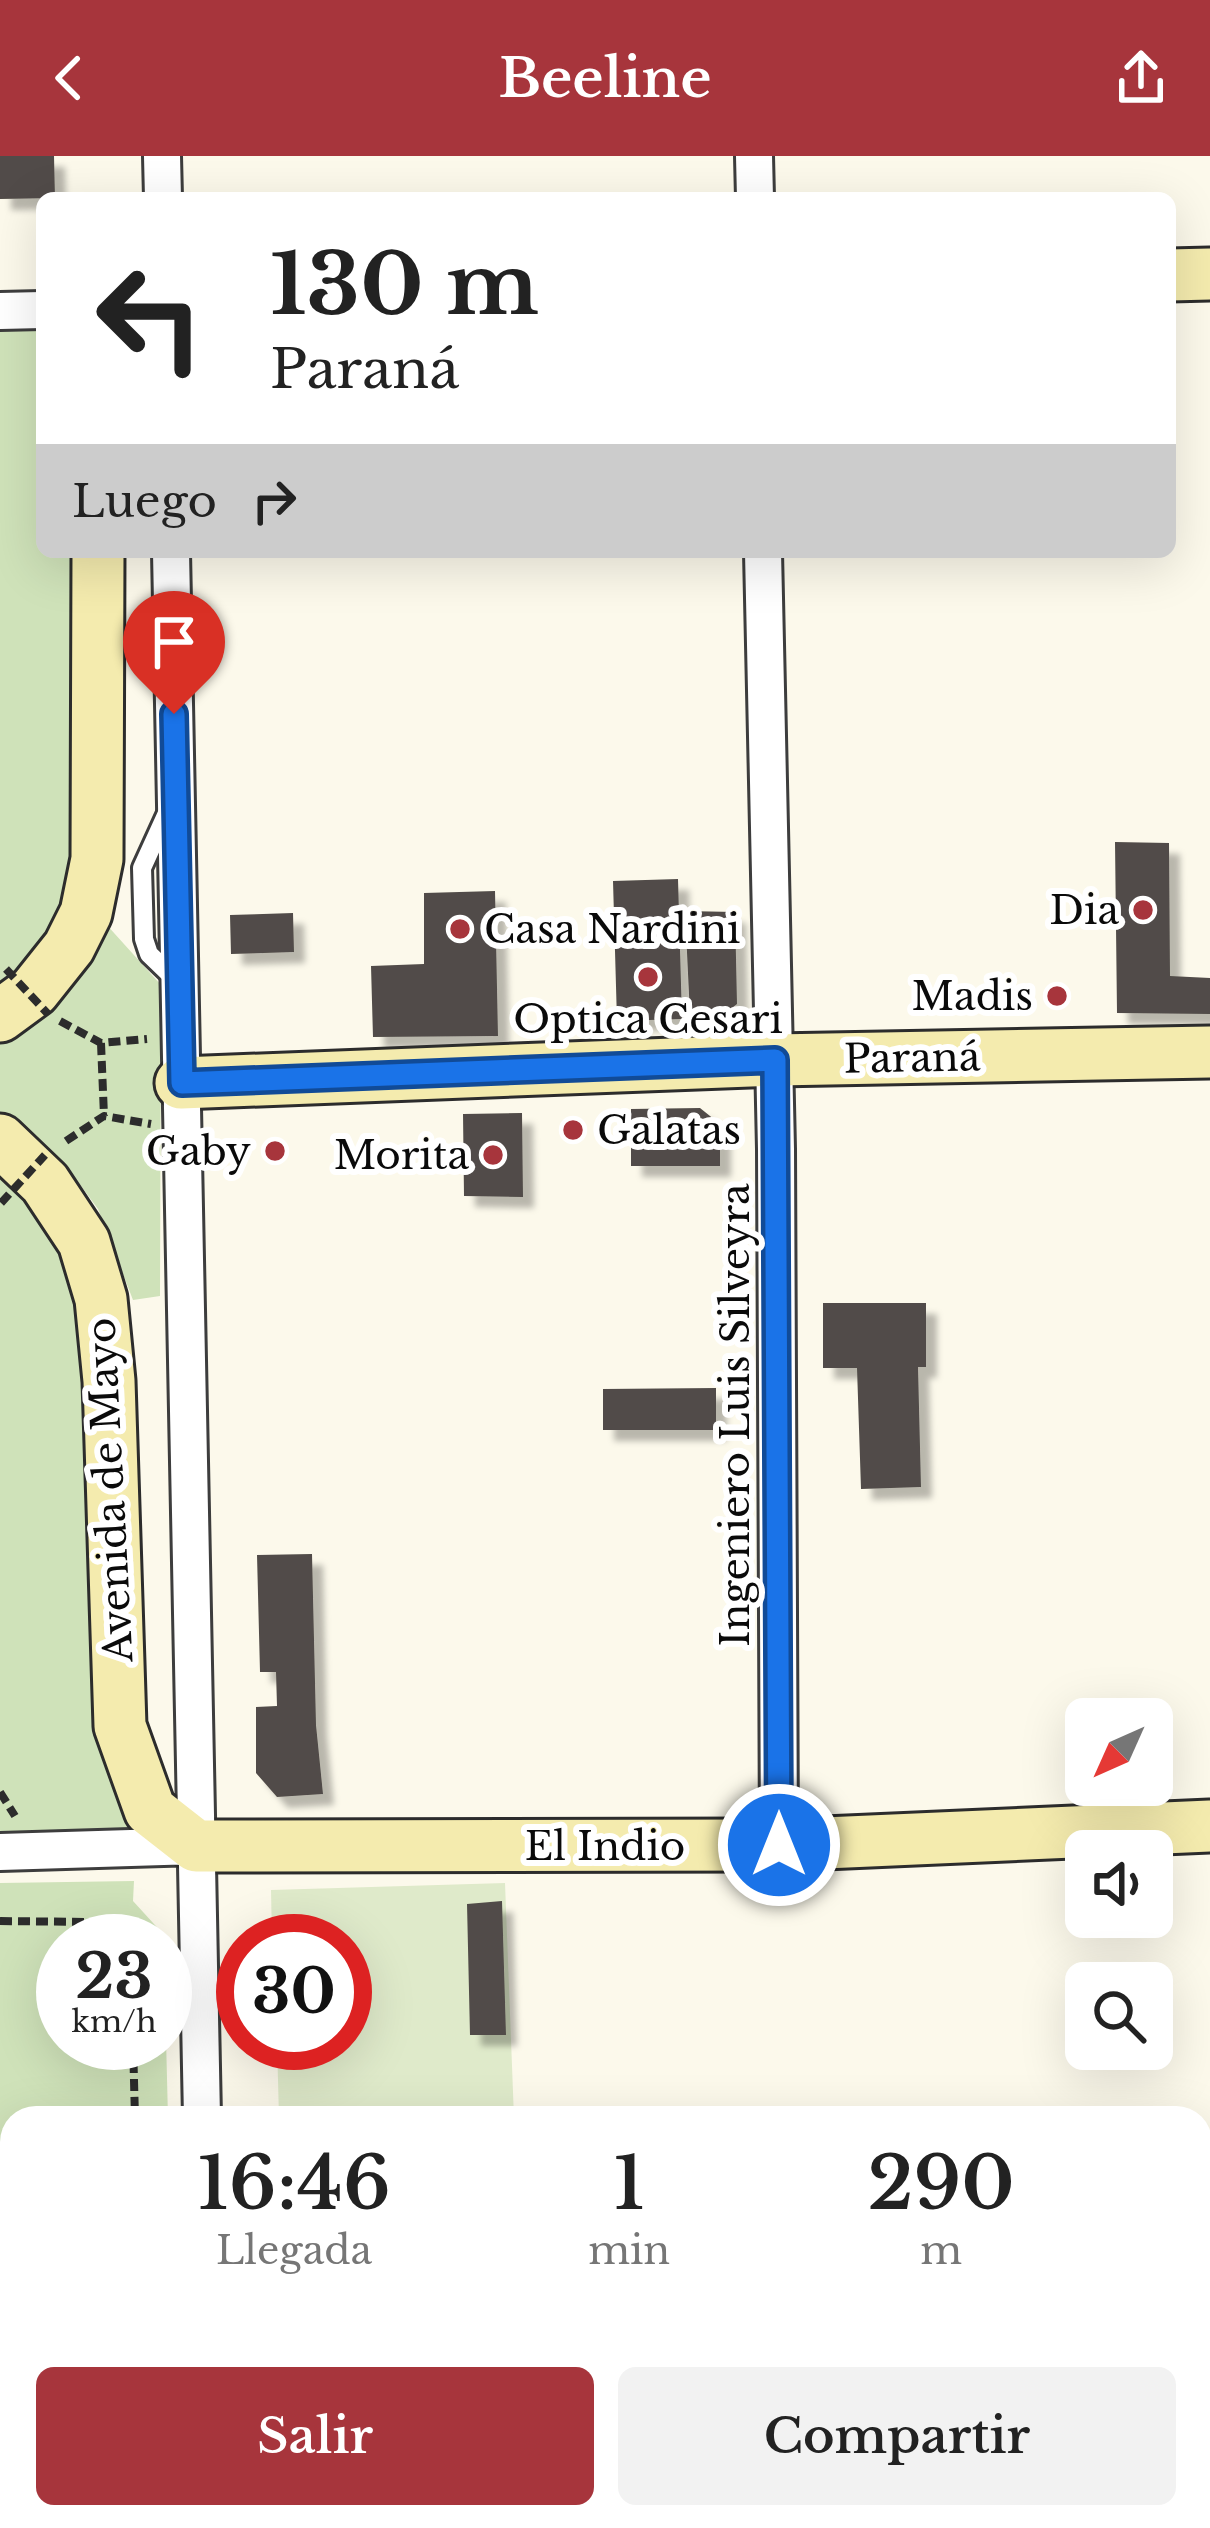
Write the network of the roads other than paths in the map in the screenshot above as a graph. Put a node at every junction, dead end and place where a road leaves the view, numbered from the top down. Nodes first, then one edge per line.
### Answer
1 (162, 156) edge
2 (754, 156) edge
3 (163, 192) edge
4 (755, 192) edge
5 (1210, 274) edge
6 (1176, 275) edge
7 (0, 310) edge
8 (36, 310) edge
9 (98, 558) edge
10 (171, 558) edge
11 (763, 558) edge
12 (18, 1000) edge
13 (1210, 1052) edge
14 (775, 1060) junction
15 (182, 1083) junction
16 (22, 1148) edge
17 (1210, 1826) edge
18 (779, 1845) junction
19 (196, 1846) junction
20 (0, 1852) edge
21 (202, 2106) edge

1 - 3 street
2 - 4 street
5 - 6 street
7 - 8 street
9 - 12 street
10 - 15 street
11 - 14 street, Ingeniero Luis Silveyra
13 - 14 street, Paraná
14 - 15 street, Paraná
14 - 18 street, Ingeniero Luis Silveyra
15 - 19 street
16 - 19 street, Avenida de Mayo
17 - 18 street, El Indio
18 - 19 street, El Indio
19 - 20 street, El Indio
19 - 21 street

